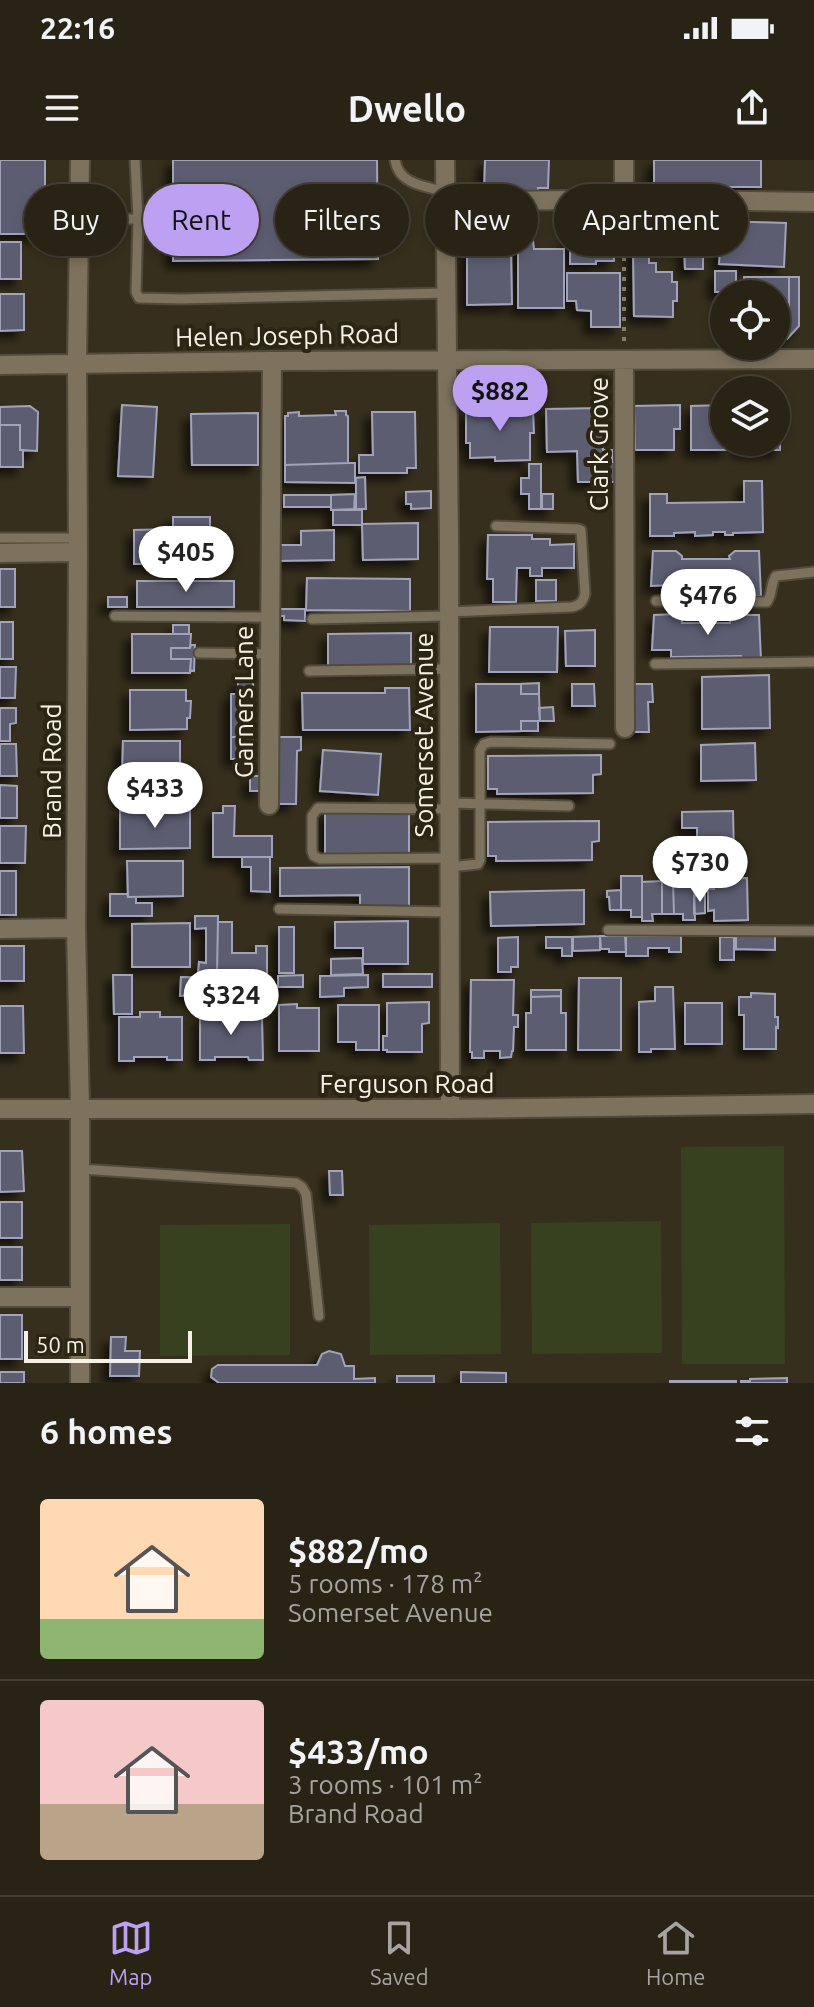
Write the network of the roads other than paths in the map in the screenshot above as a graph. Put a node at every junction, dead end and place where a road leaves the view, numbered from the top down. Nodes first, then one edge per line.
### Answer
1 (80, 160) edge
2 (135, 160) edge
3 (395, 160) edge
4 (445, 160) edge
5 (624, 160) edge
6 (80, 184) edge
7 (446, 184) edge
8 (624, 184) edge
9 (425, 188) edge
10 (748, 201) edge
11 (814, 202) edge
12 (127, 219) edge
13 (138, 219) junction
14 (78, 256) edge
15 (447, 256) edge
16 (447, 293) junction
17 (814, 359) edge
18 (446, 360) junction
19 (624, 360) junction
20 (272, 361) junction
21 (77, 363) junction
22 (0, 365) edge
23 (496, 526) dead end
24 (0, 538) edge
25 (78, 545) junction
26 (0, 553) edge
27 (814, 572) edge
28 (656, 601) dead end
29 (448, 614) junction
30 (115, 616) dead end
31 (270, 617) junction
32 (312, 619) dead end
33 (199, 653) dead end
34 (270, 654) junction
35 (814, 662) edge
36 (655, 664) dead end
37 (450, 669) junction
38 (309, 671) dead end
39 (625, 728) dead end
40 (610, 744) dead end
41 (480, 803) junction
42 (269, 805) dead end
43 (450, 806) junction
44 (569, 806) dead end
45 (450, 862) junction
46 (279, 909) dead end
47 (450, 912) junction
48 (76, 928) junction
49 (0, 929) edge
50 (608, 930) dead end
51 (814, 931) edge
52 (814, 1104) edge
53 (0, 1109) edge
54 (80, 1109) junction
55 (450, 1109) junction
56 (80, 1169) junction
57 (0, 1297) edge
58 (80, 1297) junction
59 (319, 1316) dead end
60 (80, 1383) edge

1 - 6 street, Brand Road
2 - 13 lane
3 - 9 lane
4 - 7 street, Somerset Avenue
5 - 8 street
10 - 11 street
12 - 13 lane
13 - 16 lane
14 - 21 street, Brand Road
15 - 16 street, Somerset Avenue
16 - 18 street, Somerset Avenue
17 - 19 street, Helen Joseph Road
18 - 19 street, Helen Joseph Road
18 - 20 street, Helen Joseph Road
18 - 29 street, Somerset Avenue
19 - 39 street, Clark Grove
20 - 21 street, Helen Joseph Road
20 - 31 street, Garners Lane
21 - 22 street, Helen Joseph Road
21 - 25 street, Brand Road
23 - 29 lane
24 - 25 lane
25 - 26 street
25 - 48 street, Brand Road
27 - 28 lane
29 - 32 lane
29 - 37 street, Somerset Avenue
30 - 31 lane
31 - 34 street, Garners Lane
33 - 34 lane
34 - 42 street, Garners Lane
35 - 36 lane
37 - 38 lane
37 - 43 street, Somerset Avenue
40 - 41 lane
41 - 43 lane
41 - 44 lane
41 - 45 lane
43 - 45 street, Somerset Avenue
43 - 45 lane
45 - 47 street, Somerset Avenue
46 - 47 lane
47 - 55 street, Somerset Avenue
48 - 49 street
48 - 54 street, Brand Road
50 - 51 lane
52 - 55 street, Ferguson Road
53 - 54 street, Ferguson Road
54 - 55 street, Ferguson Road
54 - 56 street, Brand Road
56 - 58 street, Brand Road
56 - 59 lane
57 - 58 street
58 - 60 street, Brand Road

